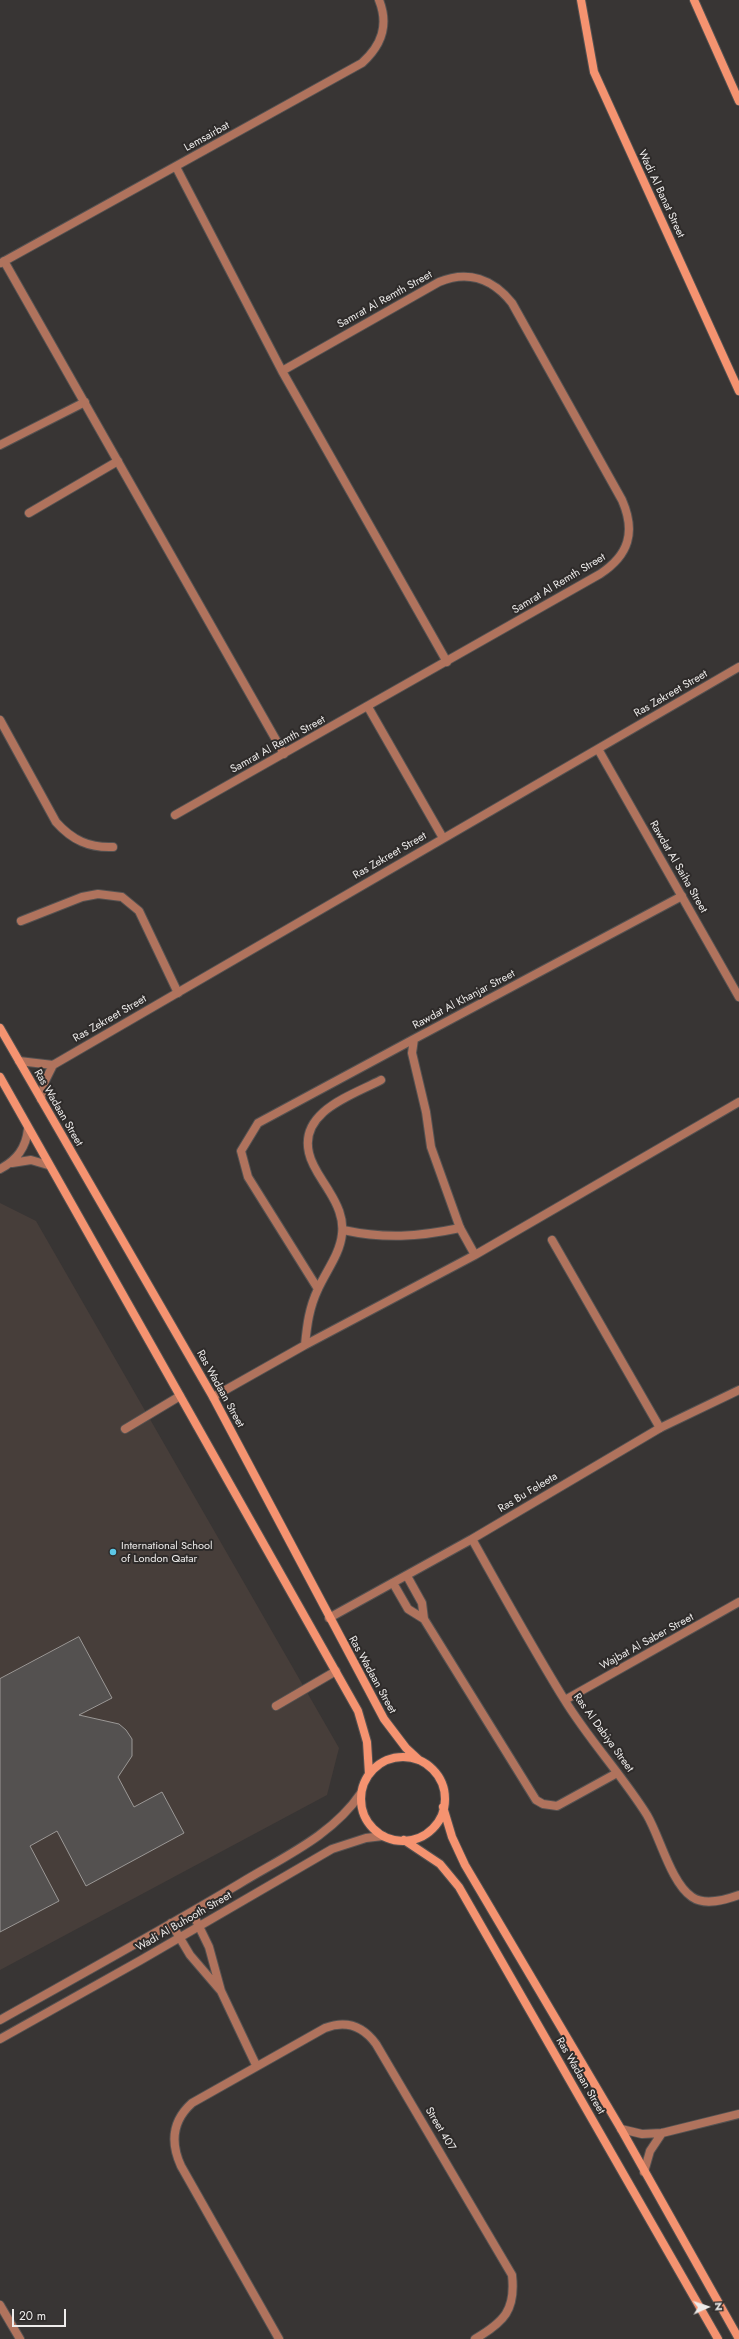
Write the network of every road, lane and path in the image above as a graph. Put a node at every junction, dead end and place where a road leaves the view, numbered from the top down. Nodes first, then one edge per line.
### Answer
1 (379, 0) edge
2 (581, 0) edge
3 (694, 0) edge
4 (739, 102) edge
5 (176, 168) junction
6 (2, 262) edge
7 (282, 371) junction
8 (739, 391) edge
9 (85, 402) junction
10 (0, 445) edge
11 (118, 461) junction
12 (28, 513) dead end
13 (447, 662) junction
14 (739, 668) edge
15 (368, 707) junction
16 (0, 720) edge
17 (598, 749) junction
18 (284, 754) junction
19 (175, 816) dead end
20 (443, 838) junction
21 (113, 847) dead end
22 (682, 896) junction
23 (21, 921) dead end
24 (178, 993) junction
25 (739, 996) edge
26 (0, 1028) edge
27 (414, 1039) junction
28 (19, 1061) junction
29 (53, 1065) junction
30 (0, 1077) edge
31 (381, 1080) dead end
32 (41, 1099) junction
33 (739, 1102) edge
34 (28, 1129) junction
35 (9, 1164) junction
36 (48, 1165) junction
37 (0, 1169) edge
38 (460, 1228) junction
39 (343, 1230) junction
40 (552, 1240) dead end
41 (475, 1255) junction
42 (318, 1289) junction
43 (305, 1345) junction
44 (739, 1390) edge
45 (180, 1396) junction
46 (213, 1397) junction
47 (660, 1428) junction
48 (125, 1429) dead end
49 (472, 1539) junction
50 (407, 1576) junction
51 (393, 1584) junction
52 (739, 1602) edge
53 (329, 1618) junction
54 (424, 1619) junction
55 (336, 1671) junction
56 (565, 1700) junction
57 (276, 1706) dead end
58 (419, 1760) junction
59 (617, 1773) junction
60 (369, 1774) junction
61 (362, 1793) junction
62 (443, 1807) junction
63 (383, 1836) junction
64 (404, 1840) junction
65 (739, 1896) edge
66 (192, 1912) junction
67 (171, 1923) junction
68 (200, 1927) junction
69 (180, 1938) junction
70 (221, 1991) junction
71 (0, 2020) edge
72 (0, 2038) edge
73 (256, 2066) junction
74 (739, 2114) edge
75 (621, 2129) junction
76 (662, 2133) junction
77 (644, 2172) junction
78 (0, 2305) edge
79 (20, 2339) edge
80 (279, 2339) edge
81 (475, 2339) edge
82 (718, 2339) edge
83 (738, 2339) edge

1 - 5 street, Lemsairbat
2 - 8 street, Wadi Al Banat Street
3 - 4 street
5 - 6 street, Lemsairbat
5 - 7 street
6 - 9 street
7 - 13 street
7 - 13 street, Samrat Al Remth Street
9 - 10 street
9 - 11 street
11 - 12 street
11 - 18 street
13 - 15 street, Samrat Al Remth Street
14 - 17 street, Ras Zekreet Street
15 - 18 street, Samrat Al Remth Street
15 - 20 street
16 - 21 street
17 - 20 street, Ras Zekreet Street
17 - 22 street, Rawdat Al Saiha Street
18 - 19 street, Samrat Al Remth Street
20 - 24 street, Ras Zekreet Street
22 - 25 street, Rawdat Al Saiha Street
22 - 27 street, Rawdat Al Khanjar Street
23 - 24 street
24 - 29 street, Ras Zekreet Street
26 - 28 street, Ras Wadaan Street
27 - 38 street, Rawdat Al Khanjar Street
27 - 42 street
28 - 29 street
28 - 32 street, Ras Wadaan Street
29 - 32 street
30 - 34 street
31 - 39 street
32 - 46 street, Ras Wadaan Street
33 - 41 street
34 - 35 street
34 - 36 street
35 - 36 street
35 - 37 street
36 - 45 street
38 - 39 street
38 - 41 street, Rawdat Al Khanjar Street
39 - 42 street
40 - 47 street
41 - 43 street
42 - 43 street
43 - 46 street
44 - 47 street, Ras Bu Feleeta
45 - 48 street
45 - 55 street
46 - 53 street, Ras Wadaan Street
47 - 49 street, Ras Bu Feleeta
49 - 50 street, Ras Bu Feleeta
49 - 56 street, Ras Al Dabiya Street
50 - 51 street, Ras Bu Feleeta
50 - 54 street
51 - 53 street, Ras Bu Feleeta
51 - 54 street
52 - 56 street, Wajbat Al Saber Street
53 - 58 street, Ras Wadaan Street
54 - 59 street
55 - 57 street
55 - 60 street
56 - 59 street, Ras Al Dabiya Street
58 - 60 street
58 - 62 street
59 - 65 street, Ras Al Dabiya Street
60 - 61 street
61 - 63 street
61 - 66 street, Wadi Al Buhooth Street
62 - 64 street
62 - 75 street, Ras Wadaan Street
63 - 64 street
63 - 68 street, Wadi Al Buhooth Street
64 - 82 street, Ras Wadaan Street
66 - 67 street, Wadi Al Buhooth Street
66 - 68 street
67 - 69 street
67 - 71 street, Wadi Al Buhooth Street
68 - 69 street, Wadi Al Buhooth Street
68 - 70 street
69 - 70 street
69 - 72 street, Wadi Al Buhooth Street
70 - 73 street
73 - 80 street, Street 407
73 - 81 street, Street 407
74 - 76 street
75 - 76 street
75 - 77 street, Ras Wadaan Street
76 - 77 street
77 - 83 street, Ras Wadaan Street
78 - 79 street

